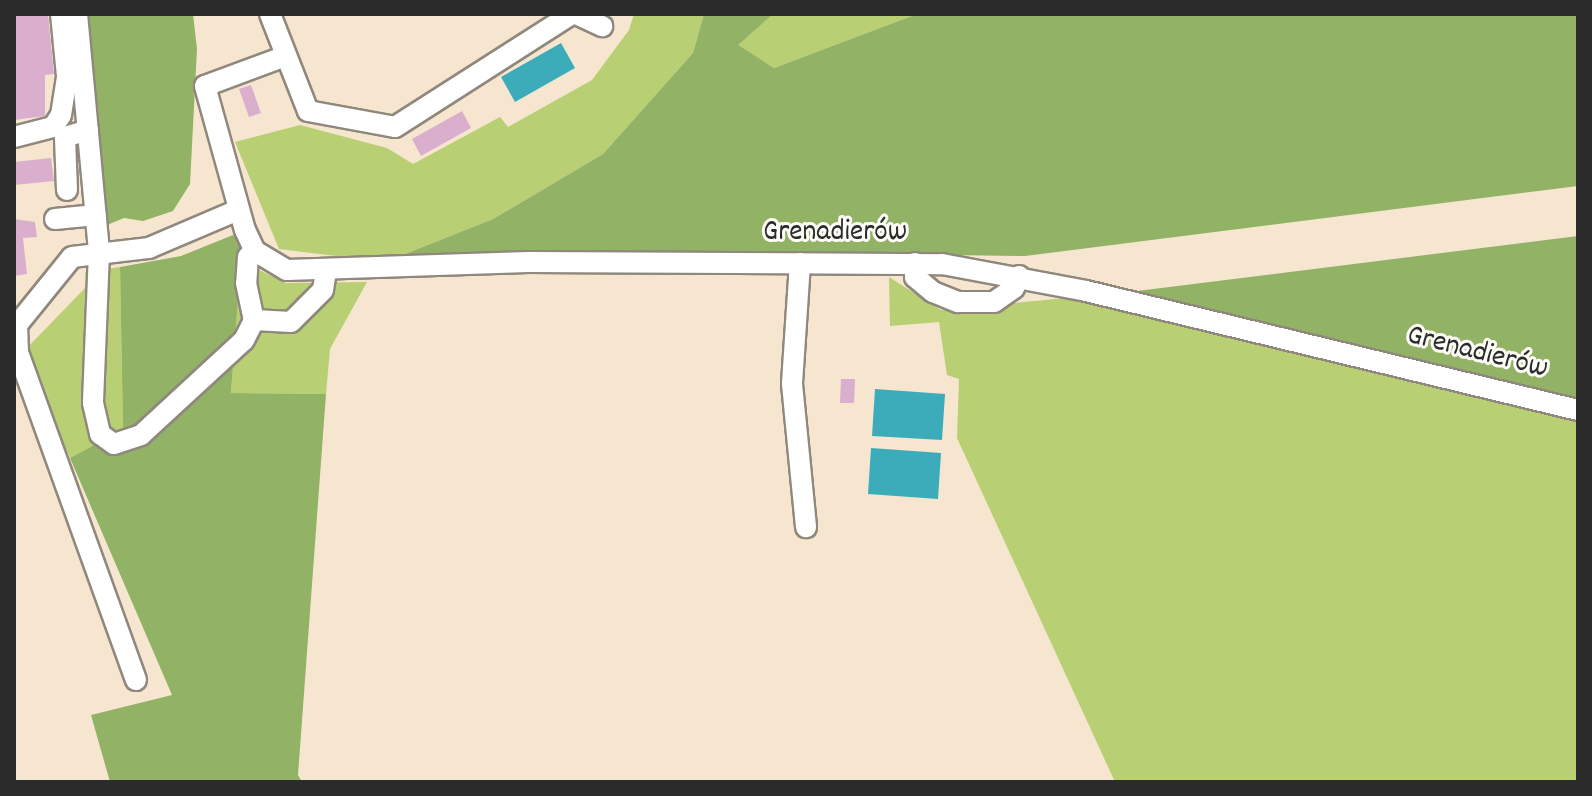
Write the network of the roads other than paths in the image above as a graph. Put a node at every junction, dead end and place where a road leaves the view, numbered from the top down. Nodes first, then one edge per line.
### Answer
1 (61, 14) edge
2 (77, 14) edge
3 (270, 14) edge
4 (574, 14) edge
5 (602, 26) dead end
6 (283, 57) junction
7 (88, 130) junction
8 (14, 137) edge
9 (67, 190) dead end
10 (238, 210) junction
11 (96, 215) junction
12 (55, 219) dead end
13 (255, 251) junction
14 (99, 252) junction
15 (800, 263) junction
16 (915, 263) junction
17 (326, 271) junction
18 (1019, 276) junction
19 (254, 320) junction
20 (1578, 410) edge
21 (806, 527) dead end
22 (136, 680) dead end

1 - 8 street
2 - 7 street
3 - 6 street
4 - 5 street
4 - 6 street
6 - 10 street
7 - 9 street
7 - 11 street
10 - 13 street
10 - 14 street
11 - 12 street
11 - 14 street
13 - 17 street, Grenadierów
13 - 19 street
14 - 19 street
14 - 22 street
15 - 16 street, Grenadierów
15 - 17 street, Grenadierów
15 - 21 street
16 - 18 street, Grenadierów
16 - 18 street
17 - 19 street
18 - 20 street, Grenadierów

